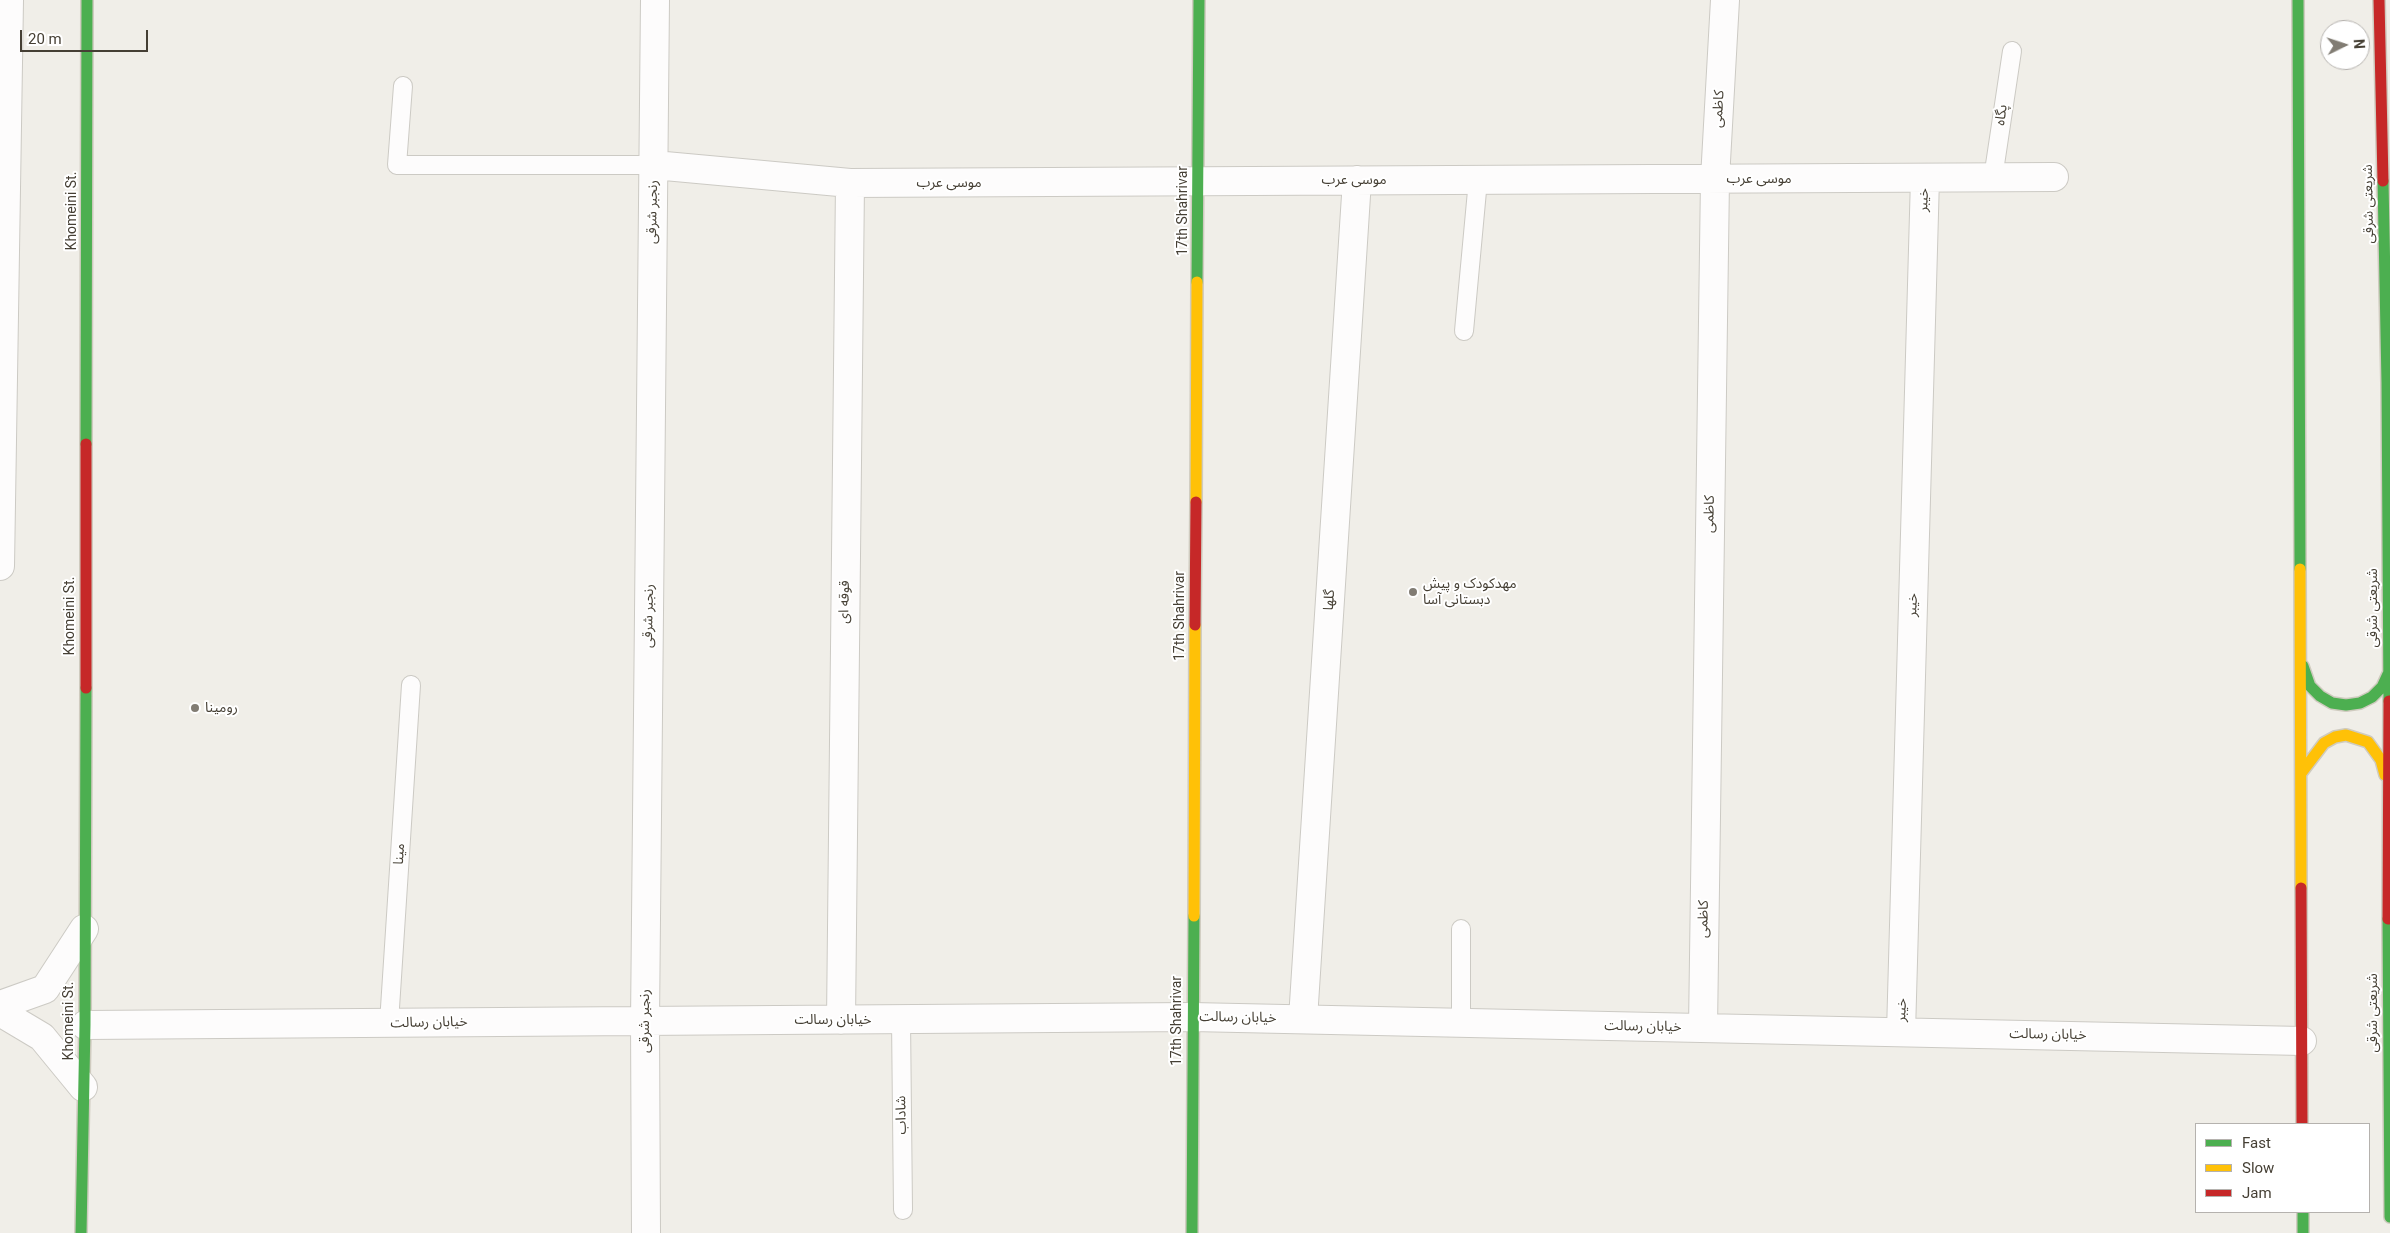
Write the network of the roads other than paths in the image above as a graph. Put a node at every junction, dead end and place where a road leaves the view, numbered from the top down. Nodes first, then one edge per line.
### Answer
1 (10, 0) edge
2 (87, 0) edge
3 (655, 0) edge
4 (1199, 0) edge
5 (1725, 0) edge
6 (2298, 0) edge
7 (2380, 0) edge
8 (2012, 51) dead end
9 (403, 86) dead end
10 (654, 165) junction
11 (4, 170) edge
12 (2054, 177) dead end
13 (1925, 178) junction
14 (1994, 178) junction
15 (1715, 179) junction
16 (1358, 180) junction
17 (1478, 180) junction
18 (1198, 181) junction
19 (850, 183) junction
20 (1464, 331) dead end
21 (0, 566) edge
22 (2302, 660) junction
23 (2388, 674) junction
24 (411, 684) dead end
25 (2302, 772) junction
26 (2386, 779) junction
27 (84, 929) junction
28 (1461, 929) dead end
29 (2389, 994) edge
30 (0, 1004) edge
31 (0, 1012) edge
32 (1192, 1017) junction
33 (901, 1019) junction
34 (841, 1020) junction
35 (1303, 1020) junction
36 (645, 1021) junction
37 (389, 1023) junction
38 (1461, 1023) junction
39 (85, 1025) junction
40 (1703, 1028) junction
41 (1901, 1032) junction
42 (2302, 1041) junction
43 (83, 1087) junction
44 (2302, 1123) edge
45 (903, 1210) dead end
46 (2303, 1213) edge
47 (2390, 1217) edge
48 (81, 1233) edge
49 (646, 1233) edge
50 (1192, 1233) edge
51 (2303, 1233) edge

1 - 11 street
2 - 27 main road, Khomeini St.
3 - 10 street, رنجبر شرقی
4 - 18 main road, 17th Shahrivar
5 - 15 street, کاظمی
6 - 22 main road
7 - 23 main road, شریعتی شرقی
8 - 14 lane, پگاه
9 - 10 lane
10 - 19 street, موسی عرب
10 - 36 street, رنجبر شرقی
11 - 21 street
12 - 14 street, موسی عرب
13 - 14 street, موسی عرب
13 - 15 street, موسی عرب
13 - 41 street, خیبر
15 - 17 street, موسی عرب
15 - 40 street, کاظمی
16 - 17 street, موسی عرب
16 - 18 street, موسی عرب
16 - 35 street, گلها
17 - 20 lane
18 - 19 street, موسی عرب
18 - 32 main road, 17th Shahrivar
19 - 34 street, قوقه ای
22 - 23 main road
22 - 25 main road
23 - 26 main road, شریعتی شرقی
24 - 37 lane, مینا
25 - 26 main road
25 - 42 main road
26 - 29 main road, شریعتی شرقی
27 - 30 street
27 - 39 main road, Khomeini St.
28 - 38 lane
29 - 47 main road, شریعتی شرقی
31 - 43 street
32 - 33 street, خیابان رسالت
32 - 35 street, خیابان رسالت
32 - 50 main road, 17th Shahrivar
33 - 34 street, خیابان رسالت
33 - 45 lane, شاداب
34 - 36 street, خیابان رسالت
35 - 38 street, خیابان رسالت
36 - 37 street, خیابان رسالت
36 - 49 street, رنجبر شرقی
37 - 39 street, خیابان رسالت
38 - 40 street, خیابان رسالت
39 - 43 main road, Khomeini St.
40 - 41 street, خیابان رسالت
41 - 42 street, خیابان رسالت
42 - 44 main road
43 - 48 main road, Khomeini St.
46 - 51 main road

